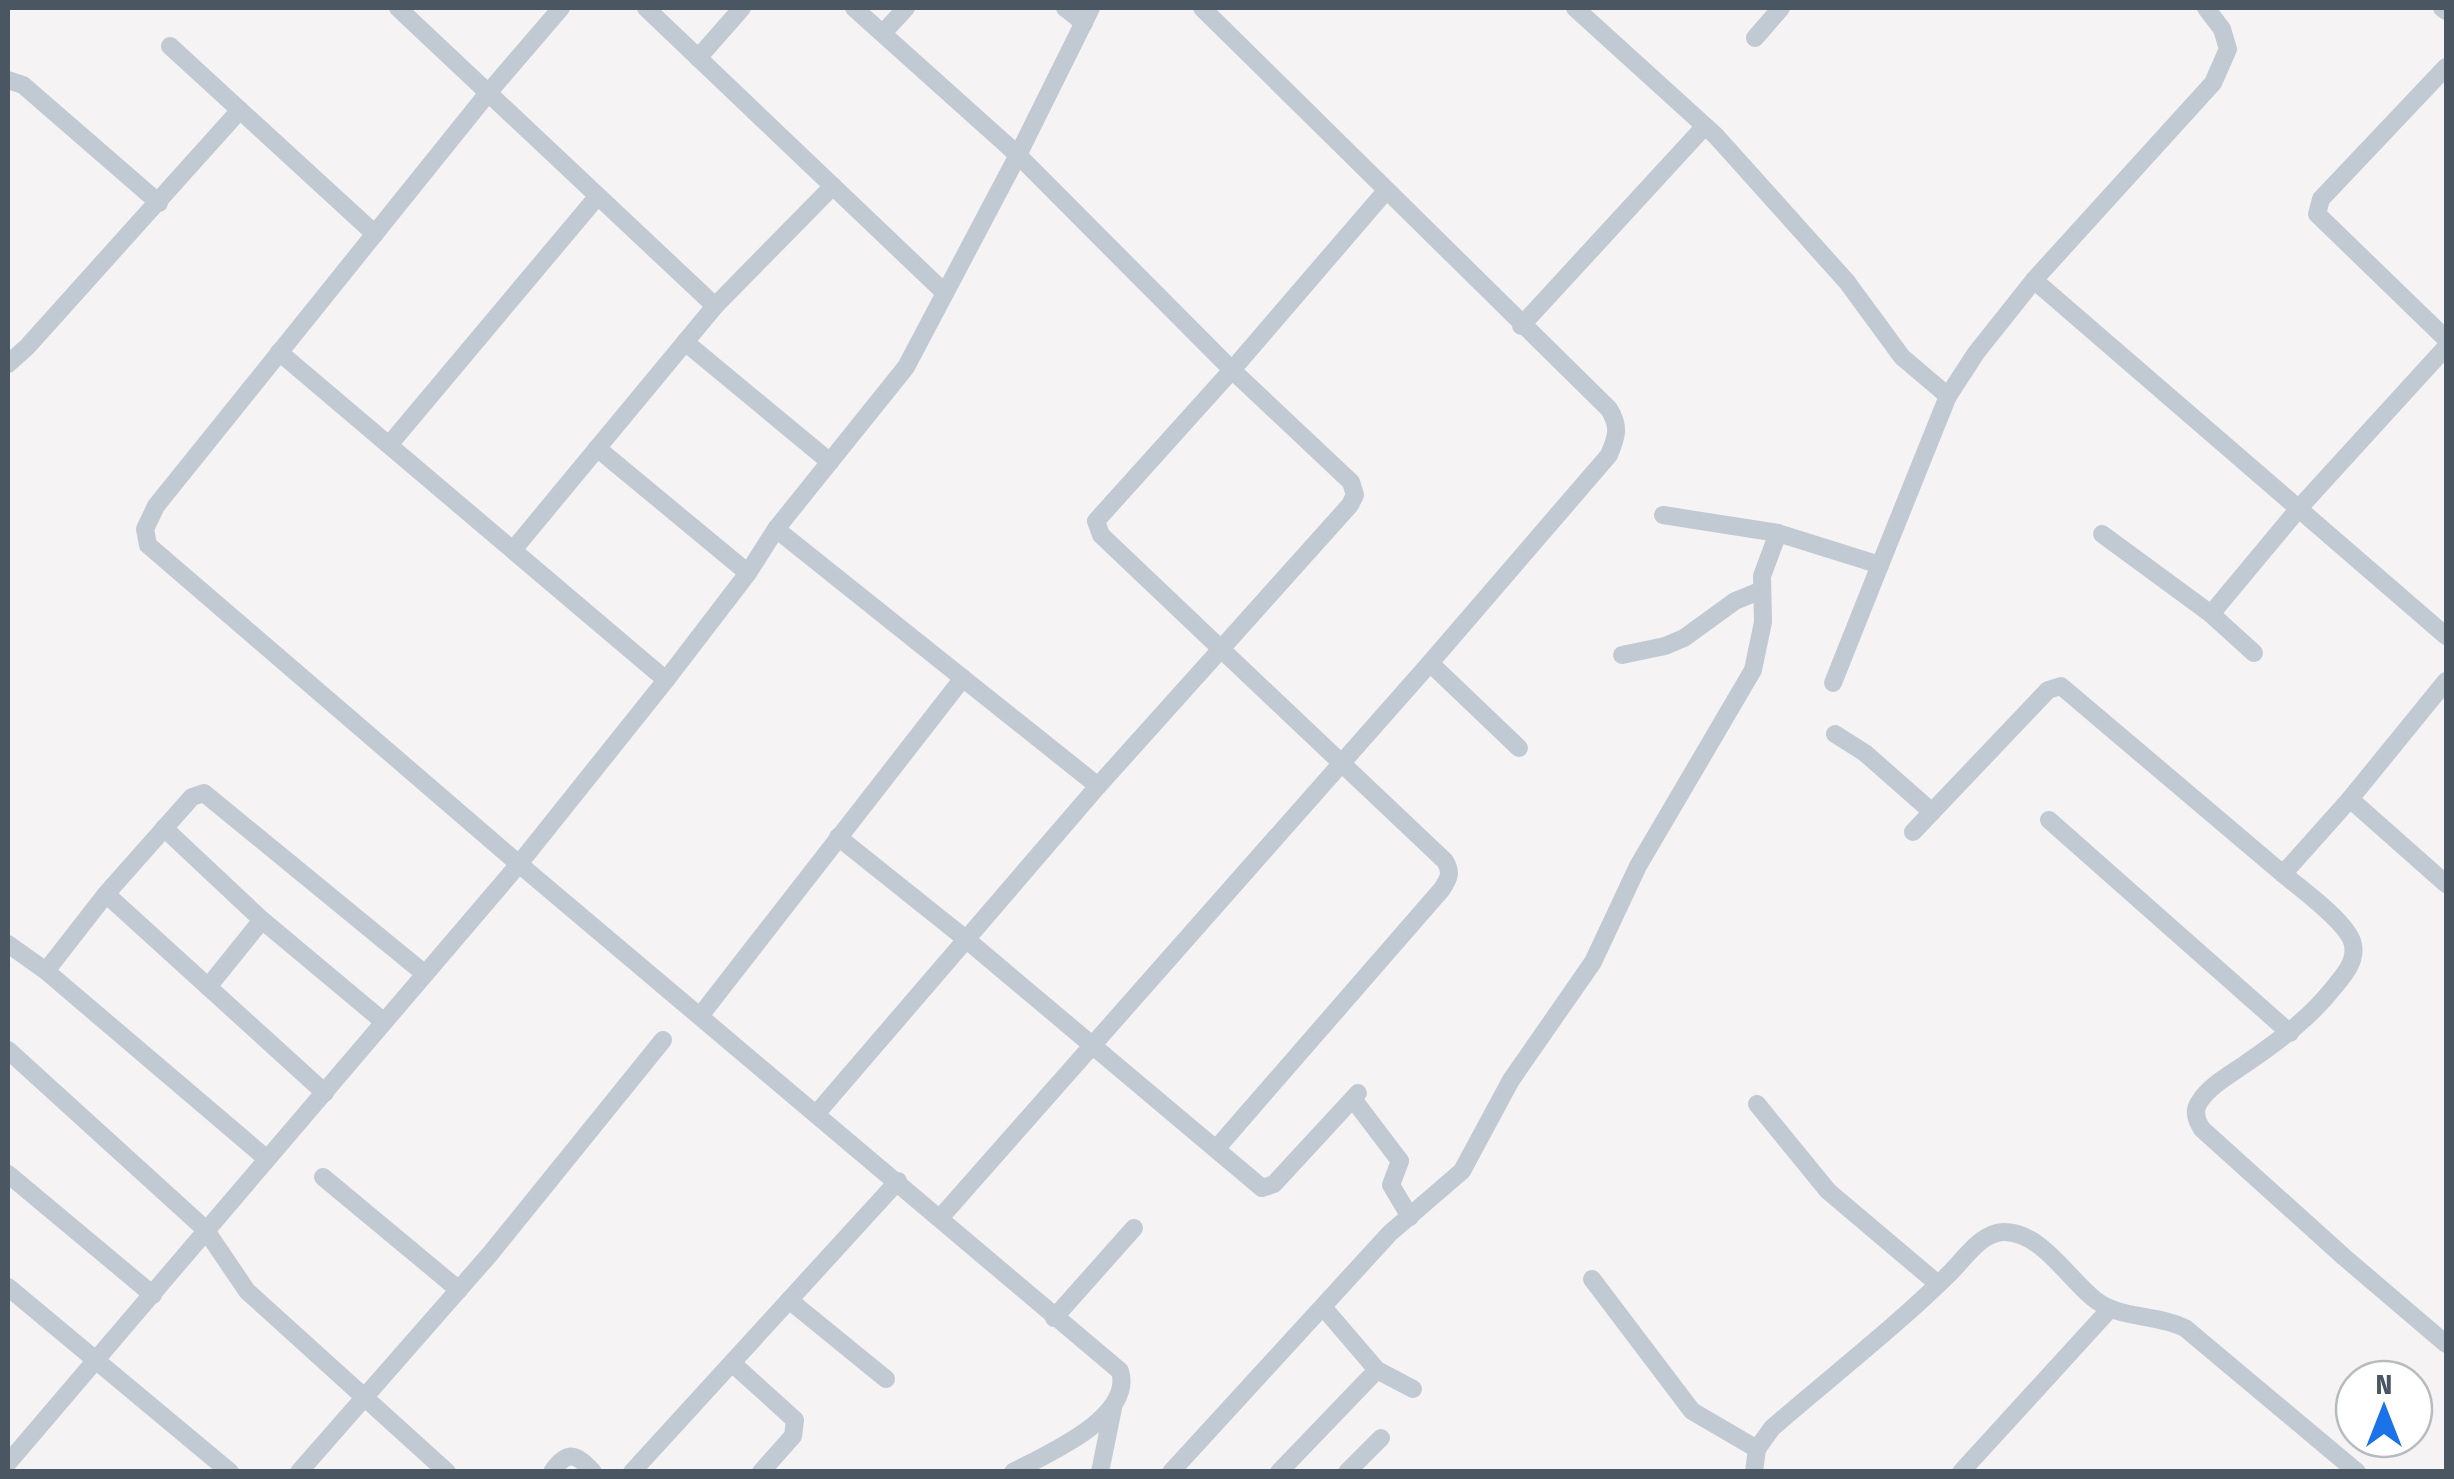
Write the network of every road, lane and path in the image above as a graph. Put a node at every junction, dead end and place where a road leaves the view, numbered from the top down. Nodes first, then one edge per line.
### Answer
1 (398, 8) edge
2 (561, 8) edge
3 (646, 8) edge
4 (742, 8) edge
5 (854, 8) edge
6 (906, 8) edge
7 (1065, 8) edge
8 (1202, 8) edge
9 (1575, 8) edge
10 (1781, 8) edge
11 (2206, 8) edge
12 (1088, 15) edge
13 (883, 33) junction
14 (1755, 38) dead end
15 (170, 46) dead end
16 (698, 58) junction
17 (2446, 67) edge
18 (8, 80) edge
19 (488, 93) junction
20 (240, 110) junction
21 (1704, 126) junction
22 (1018, 155) junction
23 (833, 186) junction
24 (1385, 192) junction
25 (598, 197) junction
26 (159, 203) junction
27 (374, 234) junction
28 (2034, 280) junction
29 (945, 293) junction
30 (715, 306) junction
31 (1522, 326) junction
32 (685, 342) junction
33 (2446, 343) edge
34 (279, 352) junction
35 (8, 364) edge
36 (1232, 370) junction
37 (1948, 396) junction
38 (389, 445) junction
39 (598, 448) junction
40 (830, 462) junction
41 (2300, 508) junction
42 (1663, 514) dead end
43 (776, 529) junction
44 (1778, 533) junction
45 (2102, 534) dead end
46 (513, 550) junction
47 (1880, 565) junction
48 (748, 573) junction
49 (1762, 590) junction
50 (2210, 614) junction
51 (2446, 636) edge
52 (1222, 649) junction
53 (2254, 653) dead end
54 (1622, 655) dead end
55 (1430, 662) junction
56 (962, 678) junction
57 (666, 680) junction
58 (2446, 681) edge
59 (1833, 684) dead end
60 (1835, 734) dead end
61 (1519, 748) dead end
62 (1342, 762) junction
63 (1098, 786) junction
64 (2350, 799) junction
65 (1932, 812) junction
66 (2048, 820) dead end
67 (164, 828) junction
68 (1912, 832) dead end
69 (838, 837) junction
70 (518, 864) junction
71 (2283, 874) junction
72 (2446, 884) edge
73 (106, 894) junction
74 (262, 920) junction
75 (967, 940) junction
76 (8, 944) edge
77 (46, 971) junction
78 (425, 974) junction
79 (208, 987) junction
80 (700, 1016) junction
81 (384, 1022) junction
82 (2290, 1033) junction
83 (663, 1040) dead end
84 (1094, 1046) junction
85 (8, 1050) edge
86 (325, 1093) junction
87 (1757, 1104) dead end
88 (817, 1113) junction
89 (1216, 1149) junction
90 (267, 1159) junction
91 (8, 1174) edge
92 (323, 1177) dead end
93 (898, 1181) junction
94 (1410, 1217) junction
95 (940, 1218) junction
96 (1134, 1228) dead end
97 (205, 1229) junction
98 (1592, 1278) dead end
99 (1938, 1284) junction
100 (8, 1287) edge
101 (459, 1290) junction
102 (153, 1295) junction
103 (789, 1300) junction
104 (1323, 1307) junction
105 (2109, 1310) junction
106 (1054, 1318) junction
107 (2446, 1344) edge
108 (96, 1358) junction
109 (732, 1363) junction
110 (1377, 1370) junction
111 (886, 1378) dead end
112 (1413, 1389) dead end
113 (364, 1399) junction
114 (1113, 1408) junction
115 (1382, 1438) dead end
116 (1757, 1449) junction
117 (8, 1463) edge
118 (230, 1472) edge
119 (299, 1472) edge
120 (447, 1472) edge
121 (552, 1472) edge
122 (592, 1472) edge
123 (632, 1472) edge
124 (761, 1472) edge
125 (1013, 1472) edge
126 (1100, 1472) edge
127 (1170, 1472) edge
128 (1279, 1472) edge
129 (1347, 1472) edge
130 (1754, 1472) edge
131 (1961, 1472) edge
132 (2356, 1472) edge

1 - 19 street
2 - 19 street
3 - 16 street
4 - 16 street
5 - 13 street
6 - 13 street
7 - 12 street
8 - 24 street
9 - 21 street
10 - 14 street
11 - 28 street
12 - 22 street
13 - 22 street
15 - 20 street
16 - 23 street
17 - 33 street
18 - 26 street
19 - 25 street
19 - 27 street
20 - 26 street
20 - 27 street
21 - 31 street
21 - 37 street
22 - 29 street
22 - 36 street
23 - 29 street
23 - 30 street
24 - 31 street
24 - 36 street
25 - 30 street
25 - 38 street
26 - 35 street
27 - 34 street
28 - 37 street
28 - 41 street
29 - 40 street
30 - 32 street
31 - 55 street
32 - 39 street
32 - 40 street
33 - 41 street
34 - 38 street
34 - 70 street
36 - 52 street
36 - 52 street
37 - 47 street
38 - 46 street
39 - 46 street
39 - 48 street
40 - 43 street
41 - 50 street
41 - 51 street
42 - 44 street
43 - 48 street
43 - 56 street
44 - 47 street
44 - 49 street
45 - 50 street
46 - 57 street
47 - 59 street
48 - 57 street
49 - 54 street
49 - 94 street
50 - 53 street
52 - 62 street
52 - 63 street
55 - 61 street
55 - 62 street
56 - 63 street
56 - 69 street
57 - 70 street
58 - 64 street
60 - 65 street
62 - 84 street
62 - 89 street
63 - 75 street
64 - 71 street
64 - 72 street
65 - 68 street
65 - 71 street
66 - 82 street
67 - 73 street
67 - 74 street
67 - 78 street
69 - 75 street
69 - 80 street
70 - 78 street
70 - 80 street
71 - 82 street
73 - 77 street
73 - 79 street
74 - 79 street
74 - 81 street
75 - 84 street
75 - 88 street
76 - 77 street
77 - 90 street
78 - 81 street
79 - 86 street
80 - 88 street
81 - 86 street
82 - 107 street
83 - 101 street
84 - 89 street
84 - 95 street
85 - 97 street
86 - 90 street
87 - 99 street
88 - 93 street
89 - 94 street
90 - 97 street
91 - 102 street
92 - 101 street
93 - 95 street
93 - 103 street
94 - 104 street
95 - 106 street
96 - 106 street
97 - 102 street
97 - 113 street
98 - 116 street
99 - 105 street
99 - 116 street
100 - 108 street
101 - 113 street
102 - 108 street
103 - 109 street
103 - 111 street
104 - 110 street
104 - 127 street
105 - 131 street
105 - 132 street
106 - 114 street
108 - 117 street
108 - 118 street
109 - 123 street
109 - 124 street
110 - 112 street
110 - 128 street
113 - 119 street
113 - 120 street
114 - 125 street
114 - 126 street
115 - 129 street
116 - 130 street
121 - 122 street

